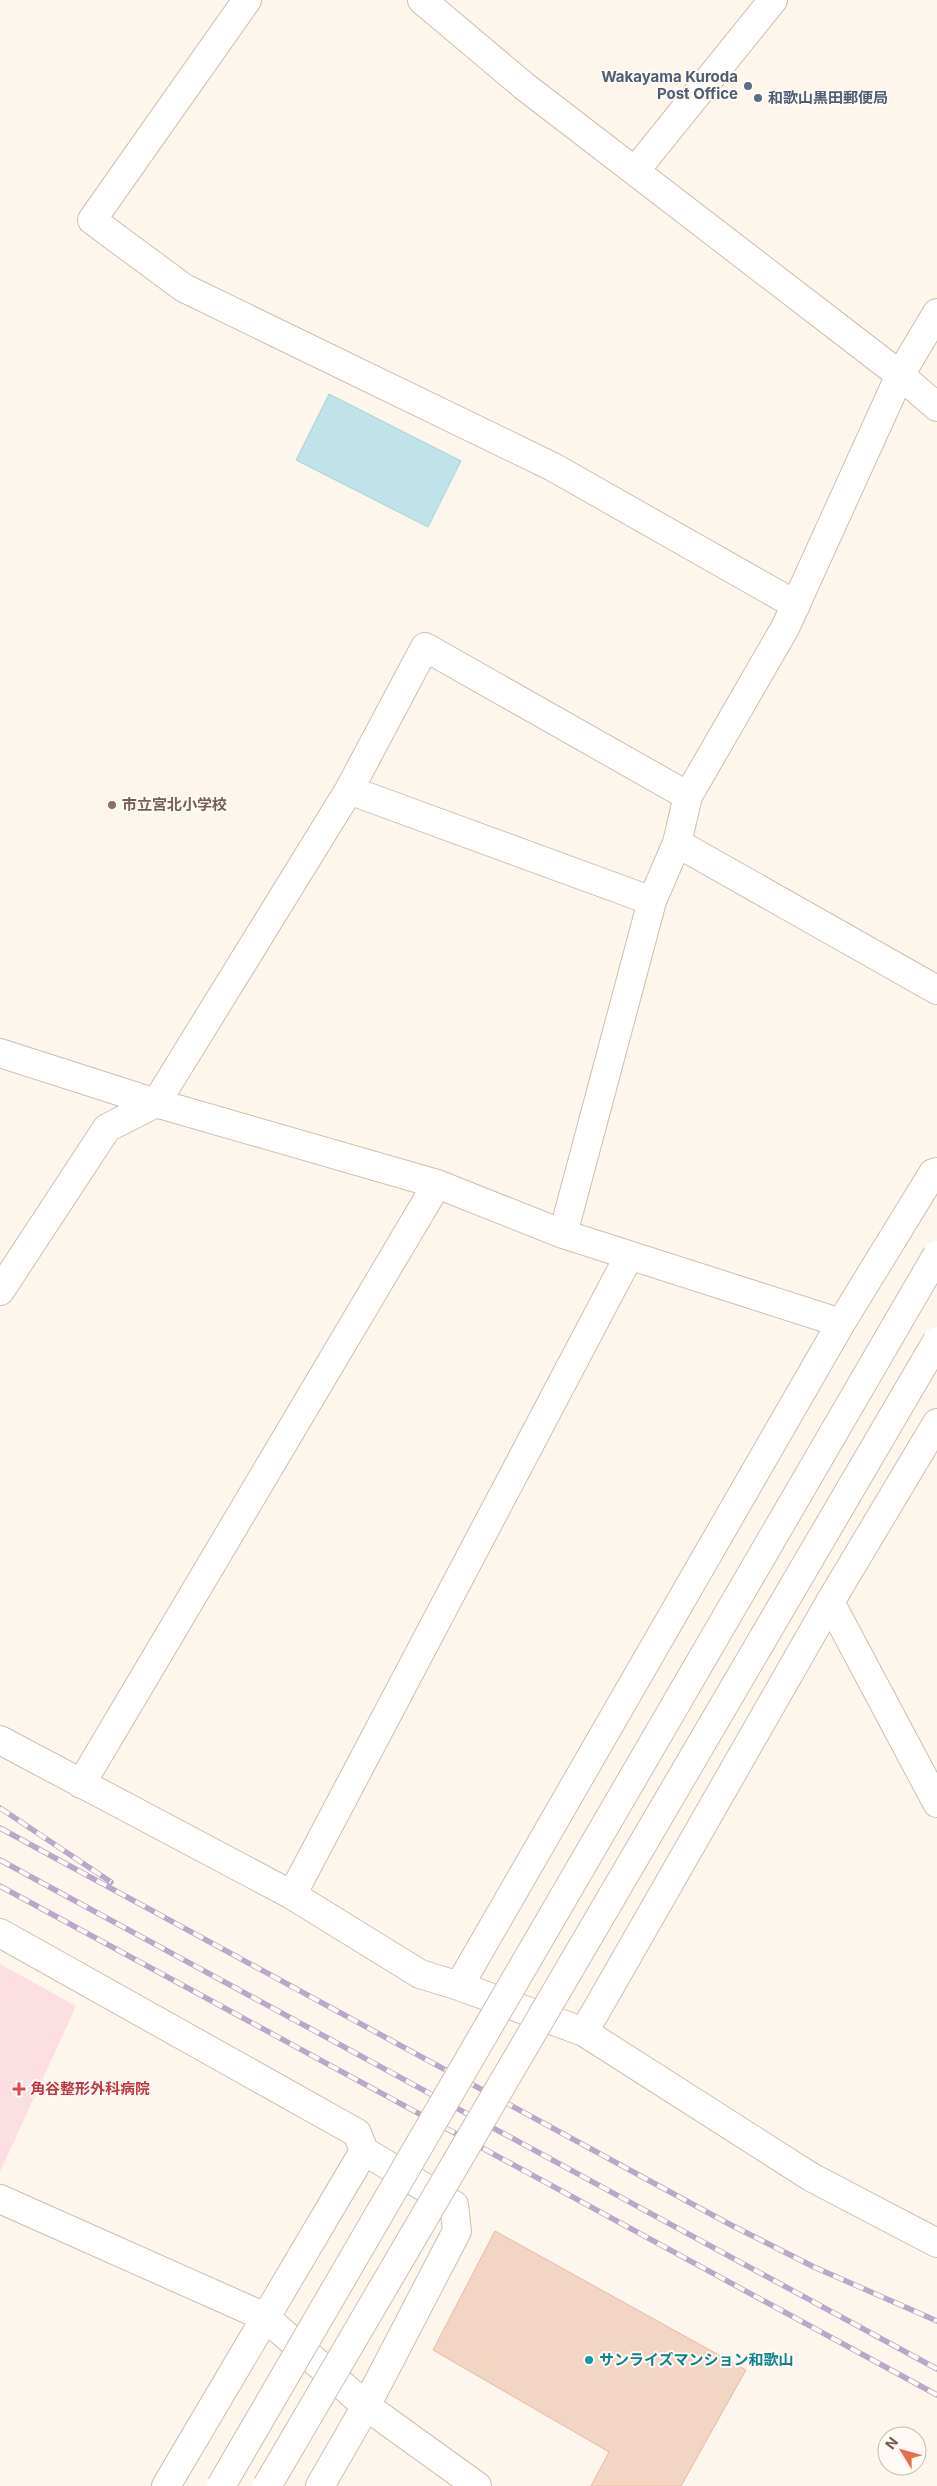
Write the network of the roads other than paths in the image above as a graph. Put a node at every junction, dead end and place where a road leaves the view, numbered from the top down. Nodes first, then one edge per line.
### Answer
1 (247, 0) edge
2 (422, 0) edge
3 (774, 0) edge
4 (635, 171) junction
5 (937, 314) edge
6 (900, 375) junction
7 (937, 407) edge
8 (796, 605) junction
9 (349, 790) junction
10 (688, 796) junction
11 (677, 843) junction
12 (652, 901) junction
13 (937, 990) edge
14 (0, 1053) edge
15 (156, 1103) junction
16 (937, 1172) edge
17 (437, 1184) junction
18 (563, 1234) junction
19 (937, 1255) edge
20 (629, 1256) junction
21 (0, 1292) edge
22 (840, 1323) junction
23 (937, 1341) edge
24 (937, 1423) edge
25 (830, 1602) junction
26 (0, 1740) edge
27 (81, 1784) junction
28 (937, 1803) edge
29 (292, 1895) junction
30 (0, 1933) edge
31 (459, 1986) junction
32 (584, 2032) junction
33 (364, 2151) junction
34 (0, 2199) edge
35 (937, 2243) edge
36 (266, 2317) junction
37 (366, 2406) junction
38 (166, 2486) edge
39 (221, 2486) edge
40 (267, 2486) edge
41 (320, 2486) edge
42 (477, 2486) edge

1 - 8 street
2 - 4 street
3 - 4 street
4 - 6 street
5 - 6 street
6 - 7 street
6 - 8 street
8 - 10 street
9 - 10 street
9 - 12 street
9 - 15 street
10 - 11 street
11 - 12 street
11 - 13 street
12 - 18 street
14 - 15 street
15 - 17 street
15 - 21 street
16 - 22 street
17 - 18 street
17 - 27 street
18 - 20 street
19 - 39 street, bridge
20 - 22 street
20 - 29 street
22 - 31 street
23 - 40 street, bridge
24 - 25 street
25 - 28 street
25 - 32 street
26 - 27 street
27 - 29 street
29 - 31 street
30 - 33 street
31 - 32 street
32 - 35 street
33 - 36 street
33 - 37 street
34 - 36 street
36 - 37 street
36 - 38 street
37 - 41 street
37 - 42 street

